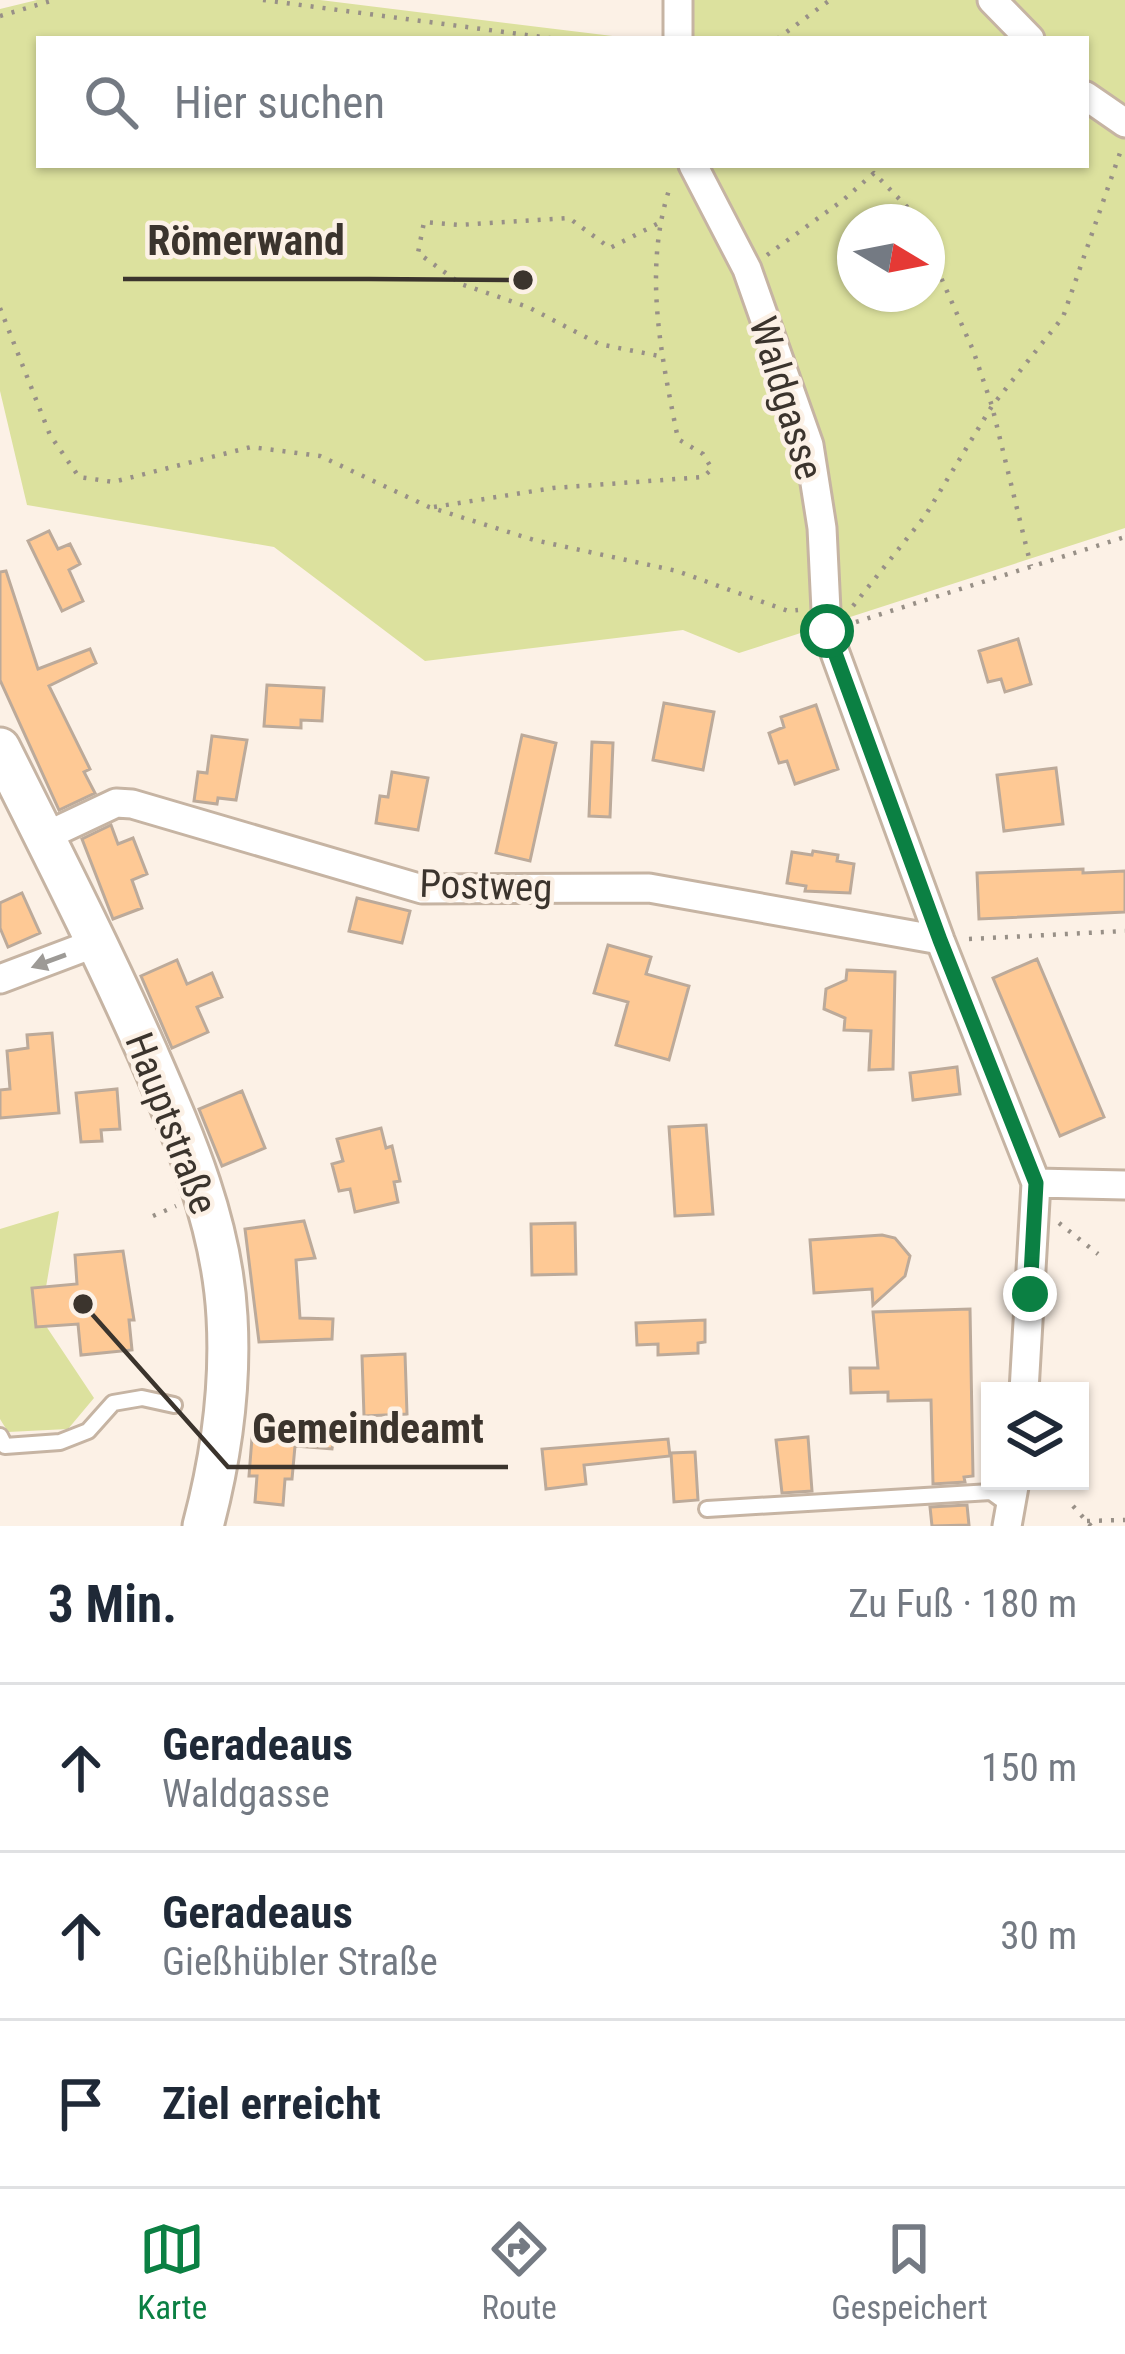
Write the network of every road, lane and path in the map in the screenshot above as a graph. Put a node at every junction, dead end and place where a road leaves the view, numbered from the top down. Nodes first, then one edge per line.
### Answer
1 (55, 0) edge
2 (263, 0) edge
3 (678, 0) edge
4 (830, 0) edge
5 (992, 0) edge
6 (0, 16) edge
7 (534, 36) edge
8 (678, 36) edge
9 (781, 36) edge
10 (1027, 36) edge
11 (1089, 98) edge
12 (1125, 123) edge
13 (1125, 137) edge
14 (684, 169) edge
15 (838, 204) edge
16 (904, 204) edge
17 (837, 205) edge
18 (658, 224) junction
19 (747, 269) junction
20 (945, 287) edge
21 (0, 308) edge
22 (662, 356) junction
23 (992, 406) junction
24 (429, 508) junction
25 (1125, 537) edge
26 (1031, 566) junction
27 (827, 620) junction
28 (0, 748) edge
29 (46, 836) junction
30 (1125, 931) edge
31 (940, 940) junction
32 (98, 942) junction
33 (0, 979) edge
34 (1125, 1184) edge
35 (1036, 1194) junction
36 (181, 1203) dead end
37 (153, 1216) dead end
38 (1098, 1254) dead end
39 (1025, 1382) edge
40 (174, 1405) dead end
41 (0, 1436) edge
42 (1011, 1505) edge
43 (1073, 1506) dead end
44 (707, 1509) dead end
45 (1125, 1520) edge
46 (1089, 1524) edge
47 (203, 1526) edge

1 - 6 path
2 - 7 path
3 - 8 street
4 - 9 path
5 - 10 street
11 - 12 street
13 - 23 path
14 - 18 path
14 - 19 street, Waldgasse
15 - 16 path
17 - 19 path
18 - 22 path
18 - 22 path
19 - 27 street, Waldgasse
20 - 23 path
21 - 24 path
22 - 24 path
23 - 26 path
23 - 27 path
24 - 27 path
25 - 26 path
26 - 27 path
27 - 31 street, Waldgasse
28 - 29 main road, Hauptstraße
29 - 31 street, Postweg
29 - 32 main road, Hauptstraße
30 - 31 path
31 - 35 street, Waldgasse
32 -> 33 street
32 - 47 main road, Hauptstraße
34 - 35 street
35 - 38 path
35 - 39 street
36 - 37 path
40 - 41 lane
42 - 44 lane
43 - 46 path
45 - 46 path

